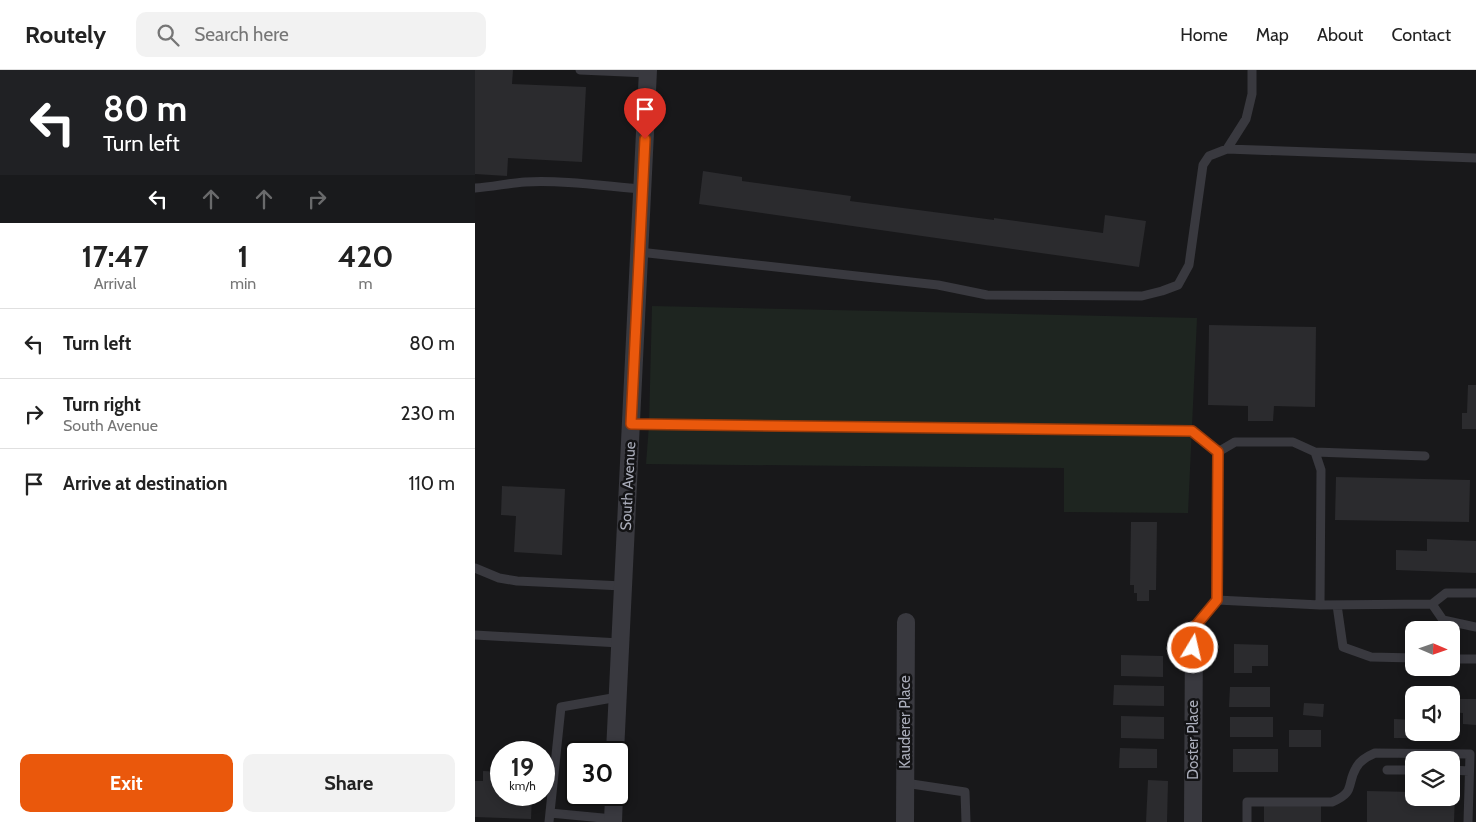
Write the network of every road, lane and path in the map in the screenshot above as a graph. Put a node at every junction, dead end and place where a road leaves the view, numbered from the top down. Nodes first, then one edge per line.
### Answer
1 (580, 70) edge
2 (1252, 70) edge
3 (648, 72) edge
4 (1227, 149) junction
5 (1476, 158) edge
6 (475, 188) edge
7 (642, 189) junction
8 (639, 252) junction
9 (631, 424) junction
10 (1218, 452) junction
11 (1315, 452) junction
12 (1425, 456) dead end
13 (475, 568) edge
14 (623, 586) junction
15 (1476, 593) edge
16 (1217, 600) junction
17 (1431, 604) junction
18 (1321, 605) junction
19 (1337, 605) junction
20 (906, 622) dead end
21 (1476, 627) edge
22 (1193, 629) joint
23 (475, 635) edge
24 (620, 643) junction
25 (1405, 658) edge
26 (1460, 659) edge
27 (1476, 659) edge
28 (618, 697) junction
29 (616, 741) edge
30 (1387, 770) dead end
31 (1405, 770) edge
32 (1460, 770) edge
33 (1469, 771) junction
34 (905, 783) junction
35 (1472, 795) edge
36 (614, 806) edge
37 (550, 818) edge
38 (613, 820) edge
39 (905, 822) edge
40 (966, 822) edge
41 (1193, 822) edge
42 (1247, 822) edge
43 (1468, 822) edge

1 - 3 lane
2 - 4 lane
3 - 7 street, South Avenue
4 - 5 lane
4 - 8 lane
6 - 7 lane
7 - 8 street, South Avenue
8 - 9 street, South Avenue
9 - 10 lane
9 - 14 street, South Avenue
10 - 11 lane
10 - 16 lane
11 - 12 lane
11 - 18 lane
13 - 14 lane
14 - 24 street, South Avenue
15 - 17 lane
16 - 18 lane
16 - 22 lane
17 - 19 lane
17 - 21 lane
18 - 19 lane
19 - 25 lane
20 - 34 street, Kauderer Place
22 - 41 street, Doster Place
23 - 24 lane
24 - 28 street, South Avenue
26 - 27 lane
28 - 29 street, South Avenue
28 - 37 lane
30 - 31 lane
32 - 33 lane
33 - 35 lane
33 - 42 lane
34 - 39 street, Kauderer Place
34 - 40 lane
35 - 43 lane
36 - 38 street
37 - 38 lane

